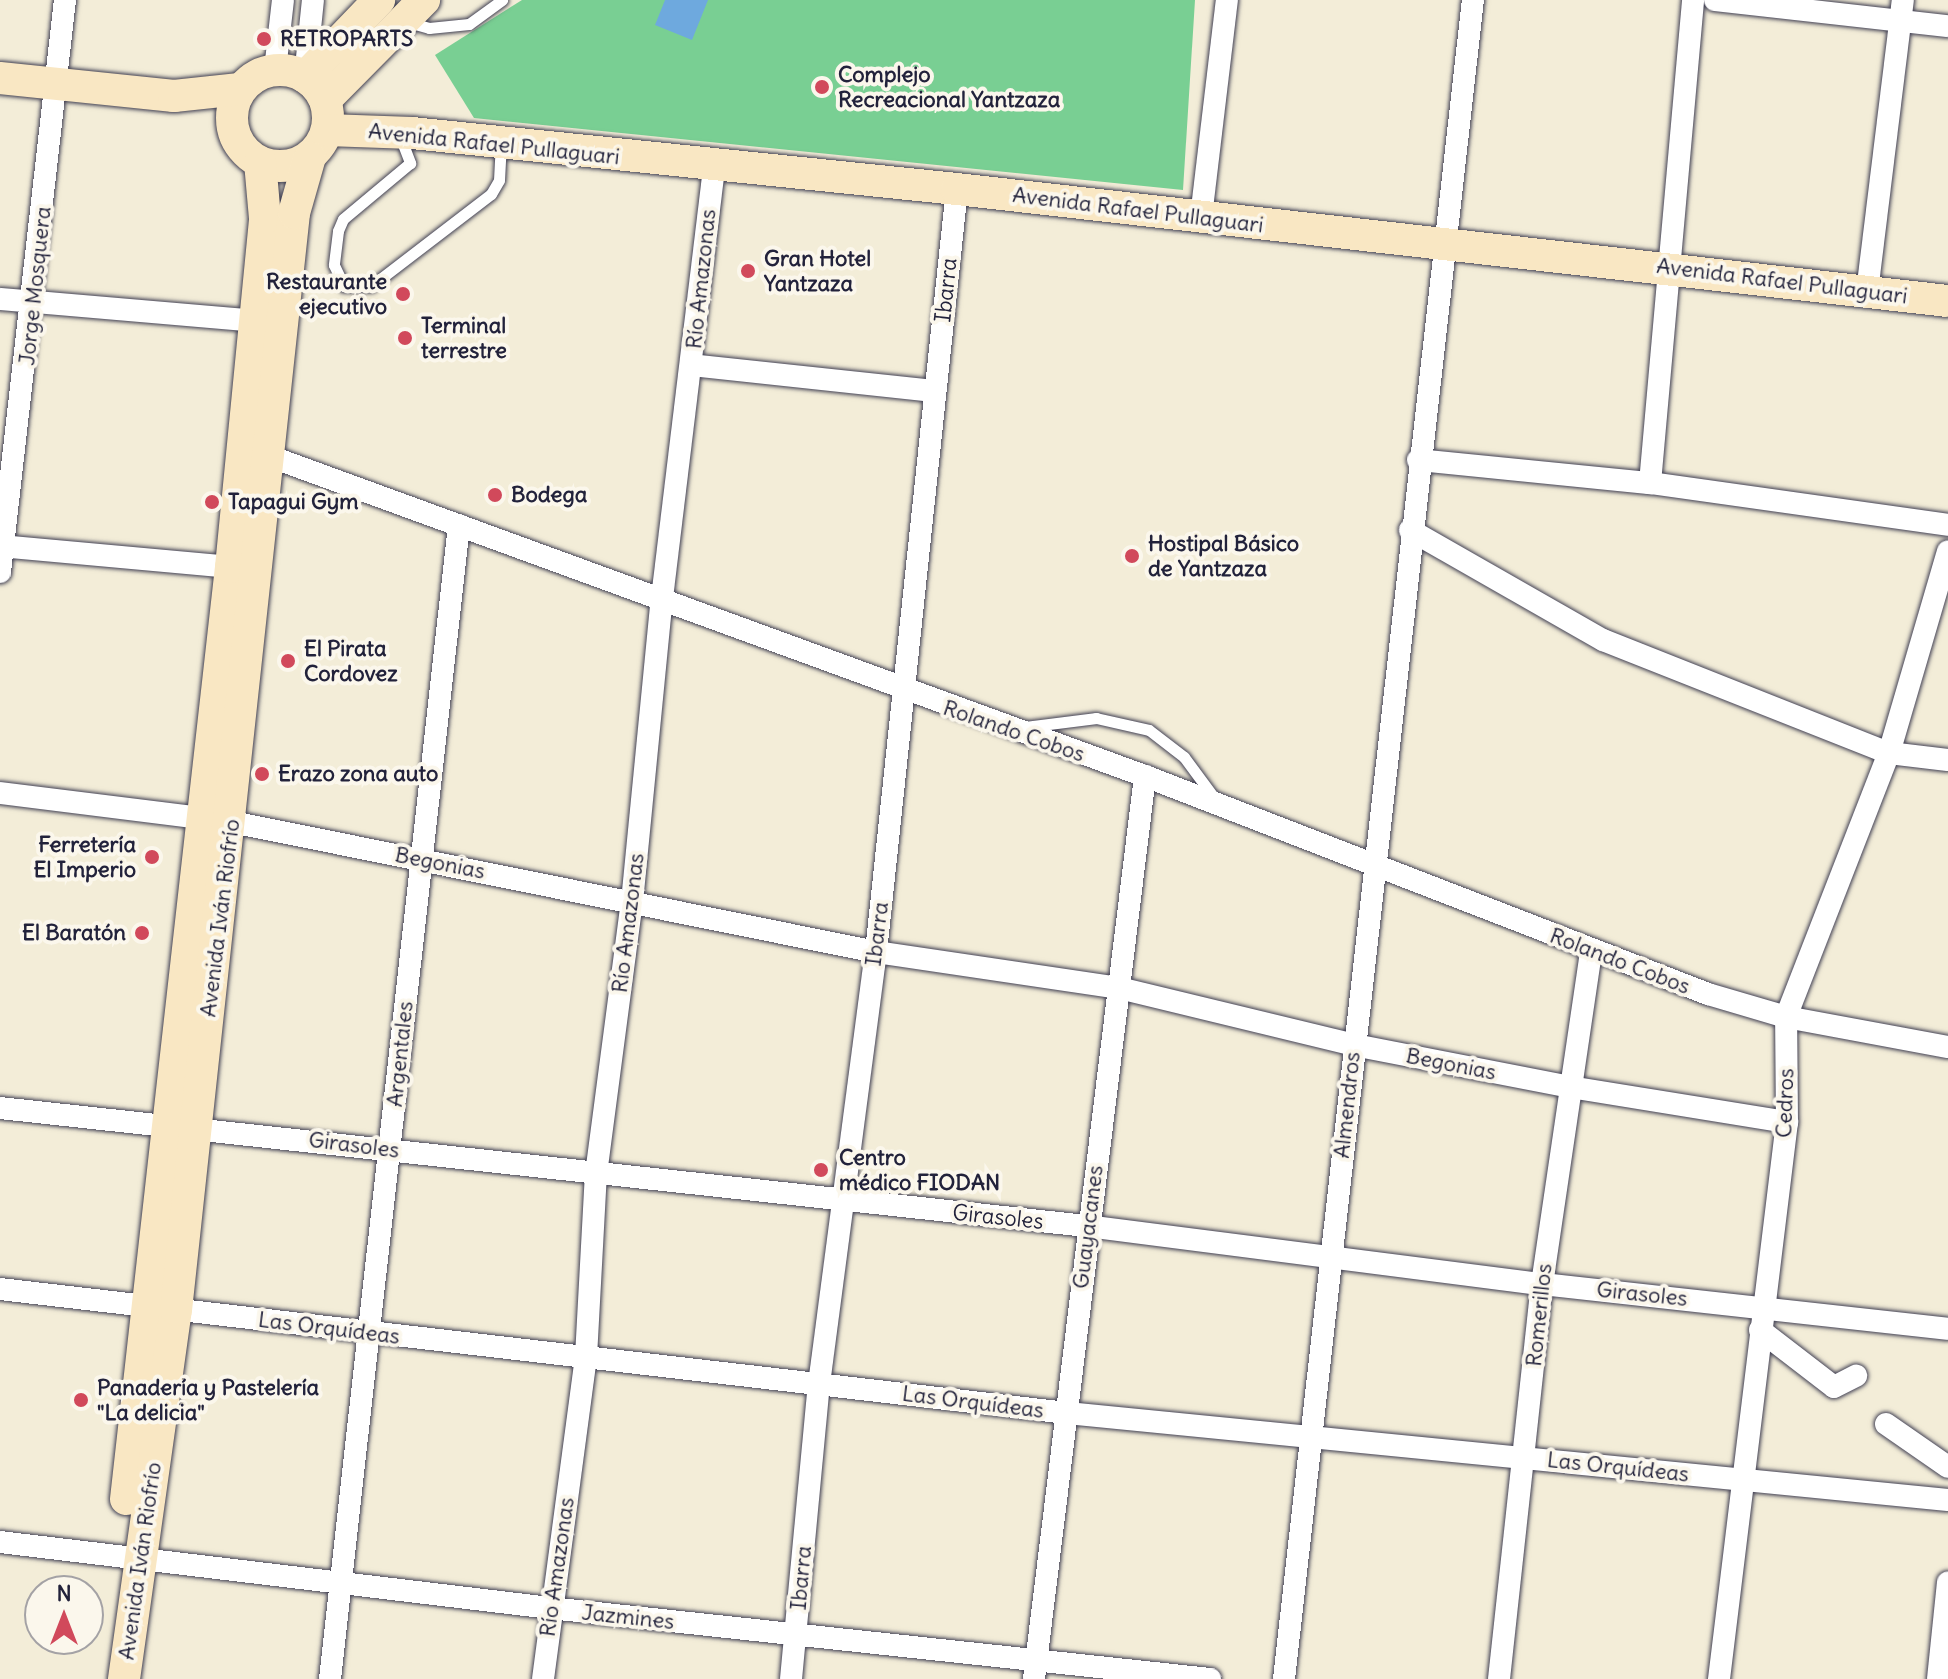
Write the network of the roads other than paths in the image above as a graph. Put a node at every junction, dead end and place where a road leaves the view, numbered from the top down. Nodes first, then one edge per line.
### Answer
1 (65, 0) edge
2 (283, 0) edge
3 (313, 0) edge
4 (379, 0) edge
5 (502, 0) edge
6 (1227, 0) edge
7 (1473, 0) edge
8 (1693, 0) edge
9 (1715, 0) edge
10 (414, 10) edge
11 (1902, 10) edge
12 (1948, 26) edge
13 (0, 78) edge
14 (56, 84) junction
15 (240, 89) junction
16 (308, 94) junction
17 (174, 96) junction
18 (233, 125) junction
19 (396, 132) junction
20 (500, 143) junction
21 (310, 157) junction
22 (260, 162) junction
23 (714, 167) junction
24 (957, 189) junction
25 (1201, 217) junction
26 (1442, 244) junction
27 (1671, 267) junction
28 (1867, 292) junction
29 (0, 299) edge
30 (1948, 301) edge
31 (32, 303) junction
32 (255, 321) junction
33 (691, 365) junction
34 (935, 391) junction
35 (255, 451) junction
36 (1418, 460) junction
37 (1650, 483) junction
38 (459, 525) junction
39 (1948, 525) edge
40 (1410, 530) junction
41 (1, 547) edge
42 (1948, 551) edge
43 (231, 567) junction
44 (0, 572) edge
45 (662, 598) junction
46 (902, 691) junction
47 (1010, 730) junction
48 (1889, 753) junction
49 (1948, 760) edge
50 (1145, 776) junction
51 (0, 793) edge
52 (1220, 806) junction
53 (217, 819) junction
54 (422, 859) junction
55 (1374, 863) junction
56 (632, 902) junction
57 (876, 952) junction
58 (1591, 952) junction
59 (1119, 988) junction
60 (1786, 1017) junction
61 (1354, 1045) junction
62 (1948, 1047) edge
63 (1570, 1087) junction
64 (0, 1108) edge
65 (1787, 1122) junction
66 (182, 1125) junction
67 (389, 1149) junction
68 (596, 1174) junction
69 (840, 1201) junction
70 (1087, 1226) junction
71 (1330, 1257) junction
72 (1542, 1284) junction
73 (0, 1289) edge
74 (1763, 1306) junction
75 (162, 1308) junction
76 (1948, 1329) edge
77 (1760, 1330) junction
78 (368, 1332) junction
79 (586, 1357) junction
80 (1856, 1376) dead end
81 (819, 1384) junction
82 (1067, 1413) junction
83 (1886, 1424) dead end
84 (1313, 1437) junction
85 (1524, 1457) junction
86 (1948, 1467) edge
87 (1742, 1479) junction
88 (1948, 1500) edge
89 (0, 1542) edge
90 (129, 1559) junction
91 (341, 1582) junction
92 (1948, 1591) edge
93 (550, 1608) junction
94 (795, 1635) junction
95 (1942, 1668) edge
96 (1035, 1669) edge
97 (106, 1679) edge
98 (124, 1679) edge
99 (330, 1679) edge
100 (543, 1679) edge
101 (791, 1679) edge
102 (1210, 1679) edge
103 (1284, 1679) edge
104 (1499, 1679) edge
105 (1719, 1679) edge

1 - 14 street, Jorge Mosquera
2 - 16 street
3 - 16 street
4 - 16 main road
5 - 10 lane
6 - 25 street
7 - 26 street, Almendros
8 - 27 street
9 - 11 street
10 - 16 main road
11 - 12 street
11 - 28 street
13 - 14 main road
14 - 17 main road
14 - 31 street, Jorge Mosquera
15 - 16 main road
15 - 17 main road
15 - 18 main road
16 - 19 main road, Avenida Rafael Pullaguari
16 - 21 main road
17 - 18 main road
18 - 22 main road
19 - 20 main road, Avenida Rafael Pullaguari
19 - 20 lane
20 - 23 main road, Avenida Rafael Pullaguari
21 - 22 main road
21 - 35 main road, Avenida Iván Riofrío
22 - 32 main road, Avenida Iván Riofrío
23 - 24 main road, Avenida Rafael Pullaguari
23 - 33 street, Río Amazonas
24 - 25 main road, Avenida Rafael Pullaguari
24 - 34 street, Ibarra
25 - 26 main road, Avenida Rafael Pullaguari
26 - 27 main road, Avenida Rafael Pullaguari
26 - 36 street, Almendros
27 - 28 main road, Avenida Rafael Pullaguari
27 - 37 street
28 - 30 main road, Avenida Rafael Pullaguari
29 - 31 street
31 - 32 street
31 - 41 street, Jorge Mosquera
32 - 35 main road, Avenida Iván Riofrío
33 - 34 street
33 - 45 street, Río Amazonas
34 - 46 street, Ibarra
35 - 38 street, Rolando Cobos
35 - 43 main road, Avenida Iván Riofrío
35 - 53 main road, Avenida Iván Riofrío
36 - 37 street
36 - 40 street, Almendros
37 - 39 street
38 - 45 street, Rolando Cobos
38 - 54 street, Argentales
40 - 48 street
40 - 55 street, Almendros
41 - 43 street
41 - 44 street, Jorge Mosquera
42 - 48 street, Cedros
43 - 53 main road, Avenida Iván Riofrío
45 - 46 street, Rolando Cobos
45 - 56 street, Río Amazonas
46 - 47 street, Rolando Cobos
46 - 57 street, Ibarra
47 - 50 street, Rolando Cobos
47 - 52 lane
48 - 49 street
48 - 60 street, Cedros
50 - 52 street, Rolando Cobos
50 - 59 street, Guayacanes
51 - 53 street, Begonias
52 - 55 street, Rolando Cobos
53 - 54 street, Begonias
53 - 66 main road, Avenida Iván Riofrío
54 - 56 street, Begonias
54 - 67 street, Argentales
55 - 58 street, Rolando Cobos
55 - 61 street, Almendros
56 - 57 street, Begonias
56 - 68 street, Río Amazonas
57 - 59 street, Begonias
57 - 69 street, Ibarra
58 - 60 street, Rolando Cobos
58 - 63 street, Romerillos
59 - 61 street, Begonias
59 - 70 street, Guayacanes
60 - 62 street, Rolando Cobos
60 - 65 street, Cedros
61 - 63 street, Begonias
61 - 71 street, Almendros
63 - 65 street, Begonias
63 - 72 street, Romerillos
64 - 66 street, Girasoles
65 - 74 street, Cedros
66 - 67 street, Girasoles
66 - 75 main road, Avenida Iván Riofrío
67 - 68 street, Girasoles
67 - 78 street, Argentales
68 - 69 street, Girasoles
68 - 79 street, Río Amazonas
69 - 70 street, Girasoles
69 - 81 street, Ibarra
70 - 71 street, Girasoles
70 - 82 street, Guayacanes
71 - 72 street, Girasoles
71 - 84 street, Almendros
72 - 74 street, Girasoles
72 - 85 street, Romerillos
73 - 75 street, Las Orquídeas
74 - 76 street, Girasoles
74 - 77 street, Cedros
75 - 78 street, Las Orquídeas
75 - 90 main road, Avenida Iván Riofrío
77 - 80 street
77 - 87 street, Cedros
78 - 79 street, Las Orquídeas
78 - 91 street, Argentales
79 - 81 street, Las Orquídeas
79 - 93 street, Río Amazonas
81 - 82 street, Las Orquídeas
81 - 94 street, Ibarra
82 - 84 street, Las Orquídeas
82 - 96 street, Guayacanes
83 - 86 street
84 - 85 street, Las Orquídeas
84 - 103 street, Almendros
85 - 87 street, Las Orquídeas
85 - 104 street, Romerillos
87 - 88 street, Las Orquídeas
87 - 105 street, Cedros
89 - 90 street, Jazmines
90 - 91 street, Jazmines
90 - 97 main road, Avenida Iván Riofrío
90 - 98 main road, Avenida Iván Riofrío
91 - 93 street, Jazmines
91 - 99 street, Argentales
92 - 95 street
93 - 94 street, Jazmines
93 - 100 street, Río Amazonas
94 - 96 street, Jazmines
94 - 101 street, Ibarra
96 - 102 street, Jazmines

